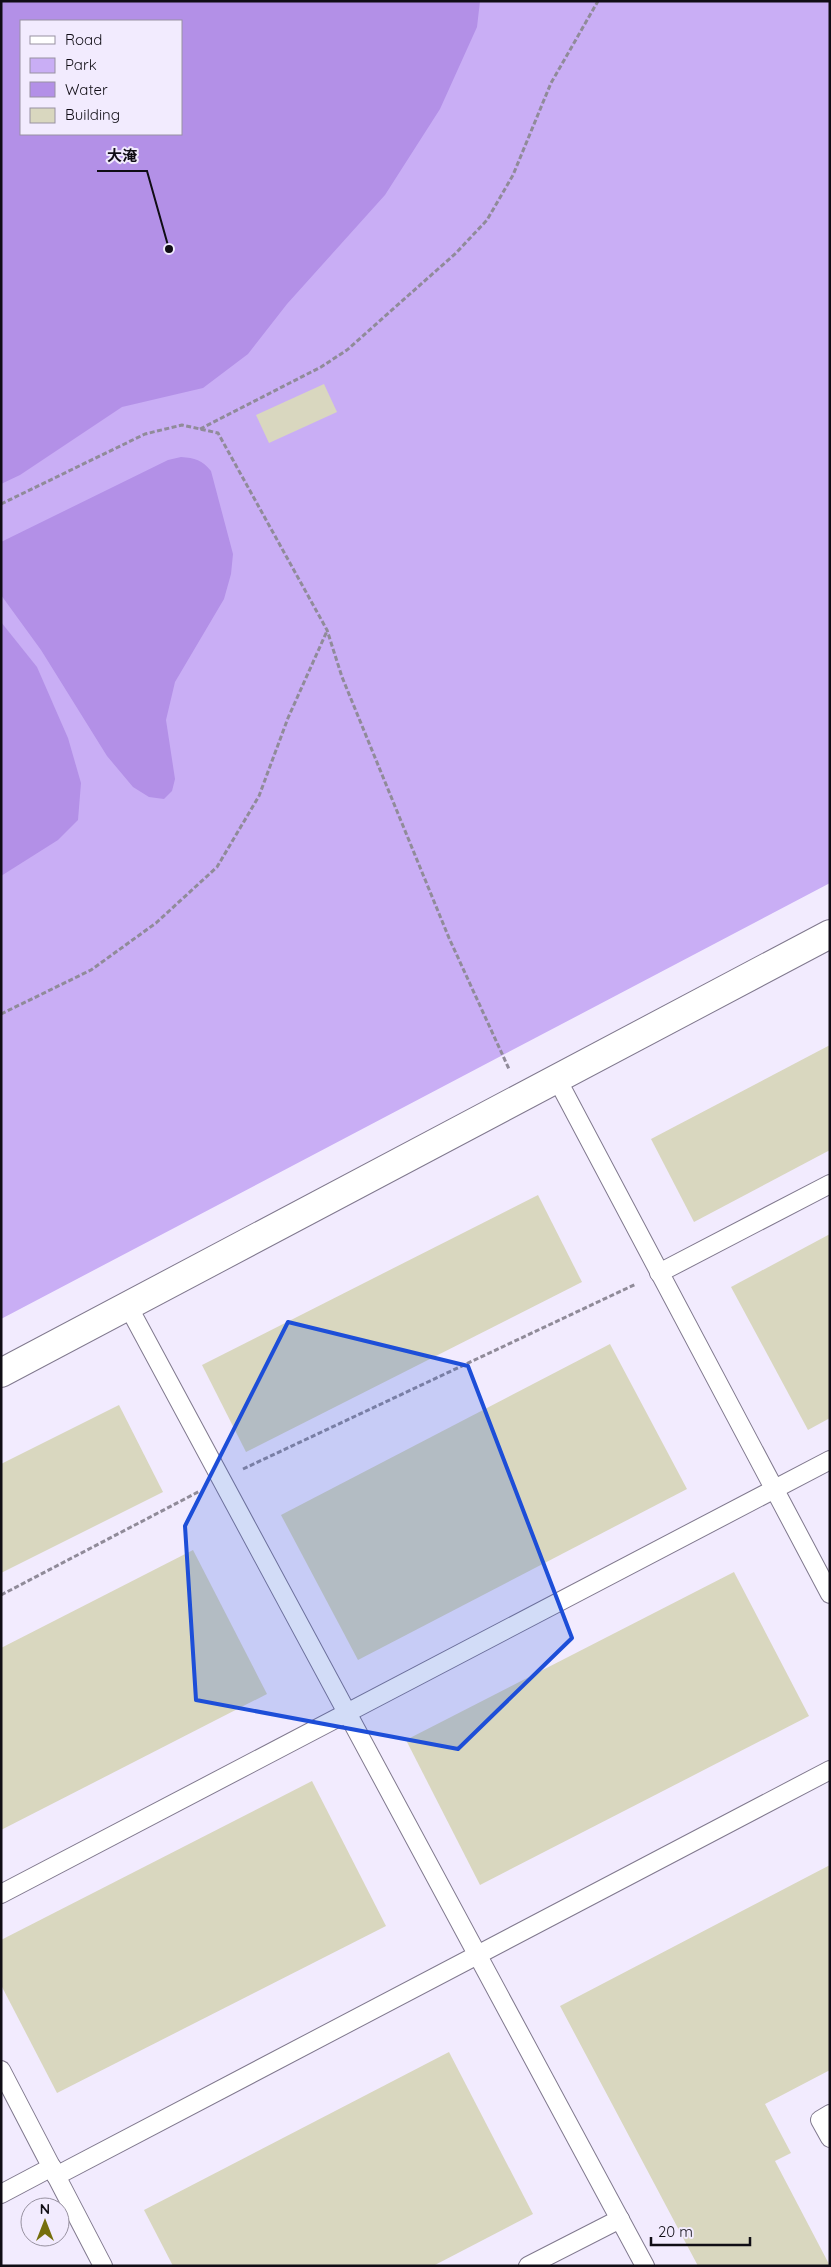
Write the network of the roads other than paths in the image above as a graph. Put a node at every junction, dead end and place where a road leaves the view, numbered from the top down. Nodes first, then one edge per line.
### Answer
1 (830, 934) edge
2 (557, 1079) junction
3 (830, 1184) edge
4 (659, 1273) junction
5 (128, 1306) junction
6 (1, 1373) edge
7 (830, 1460) edge
8 (774, 1489) junction
9 (830, 1594) edge
10 (347, 1713) junction
11 (830, 1770) edge
12 (1, 1894) edge
13 (477, 1954) junction
14 (1, 2070) edge
15 (830, 2114) edge
16 (830, 2138) edge
17 (54, 2171) junction
18 (1, 2194) edge
19 (620, 2219) junction
20 (103, 2266) edge
21 (528, 2266) edge
22 (645, 2266) edge

1 - 2 street
2 - 4 lane
2 - 5 street
3 - 4 lane
4 - 8 lane
5 - 6 street
5 - 10 lane
7 - 8 lane
8 - 9 lane
8 - 10 lane
10 - 12 lane
10 - 13 lane
11 - 13 lane
13 - 17 lane
13 - 19 lane
14 - 17 lane
15 - 16 lane
17 - 18 lane
17 - 20 lane
19 - 21 lane
19 - 22 lane

